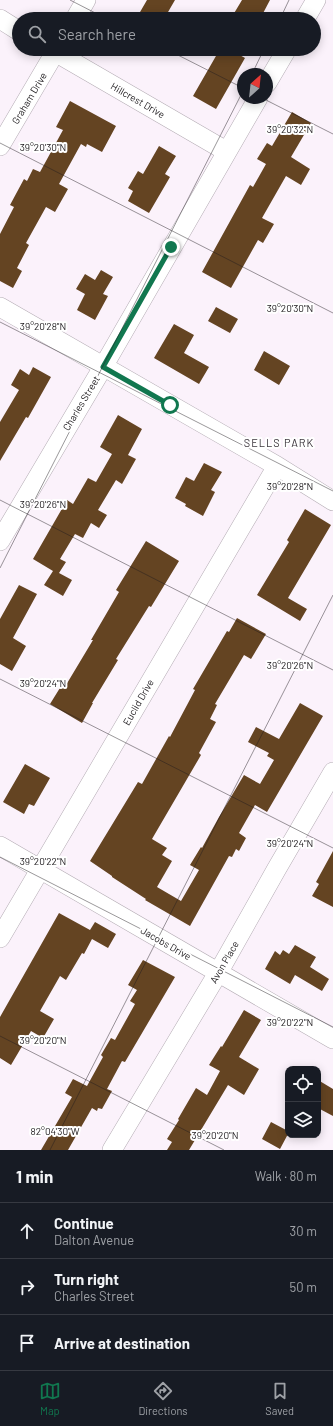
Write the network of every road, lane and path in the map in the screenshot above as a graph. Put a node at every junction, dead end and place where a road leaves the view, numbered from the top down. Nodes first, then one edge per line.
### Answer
1 (86, 0) edge
2 (316, 0) edge
3 (79, 12) edge
4 (309, 12) edge
5 (0, 19) edge
6 (12, 26) edge
7 (51, 56) edge
8 (64, 56) edge
9 (283, 56) edge
10 (273, 73) edge
11 (254, 104) edge
12 (0, 146) edge
13 (226, 151) junction
14 (0, 306) edge
15 (103, 367) junction
16 (276, 466) junction
17 (333, 500) edge
18 (0, 541) edge
19 (333, 772) edge
20 (0, 846) edge
21 (40, 869) junction
22 (0, 938) edge
23 (218, 973) junction
24 (333, 1039) edge
25 (112, 1150) edge

1 - 3 street
2 - 4 street
5 - 6 street
7 - 12 street, Graham Drive
8 - 13 street, Hillcrest Drive
9 - 10 street
11 - 13 street, Charles Street
13 - 15 street, Charles Street
14 - 15 street
15 - 16 street
15 - 18 street, Charles Street
16 - 17 street
16 - 21 street, Euclid Drive
19 - 23 street, Avon Place
20 - 21 street, Jacobs Drive
21 - 22 street, Euclid Drive
21 - 23 street, Jacobs Drive
23 - 24 street, Jacobs Drive
23 - 25 street, Avon Place

